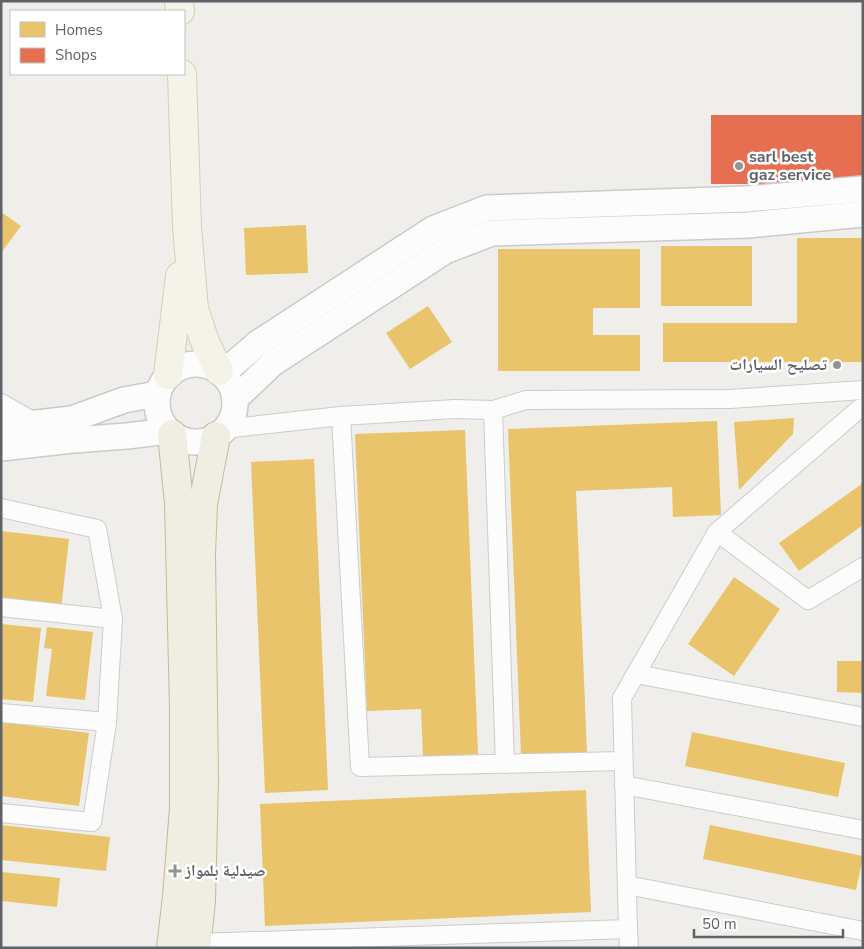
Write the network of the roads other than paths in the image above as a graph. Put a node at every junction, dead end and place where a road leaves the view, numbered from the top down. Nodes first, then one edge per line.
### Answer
1 (182, 75) edge
2 (863, 189) edge
3 (863, 214) edge
4 (187, 227) junction
5 (433, 229) junction
6 (445, 251) junction
7 (220, 372) junction
8 (163, 385) junction
9 (863, 390) edge
10 (235, 399) junction
11 (1, 403) edge
12 (863, 408) edge
13 (493, 410) junction
14 (340, 416) junction
15 (36, 423) junction
16 (1, 427) edge
17 (170, 432) junction
18 (220, 433) junction
19 (1, 448) edge
20 (1, 508) edge
21 (718, 532) junction
22 (863, 567) edge
23 (1, 607) edge
24 (112, 619) junction
25 (636, 674) junction
26 (1, 713) edge
27 (863, 717) edge
28 (107, 722) junction
29 (623, 762) junction
30 (505, 764) junction
31 (624, 785) junction
32 (1, 813) edge
33 (863, 830) edge
34 (627, 885) junction
35 (628, 929) junction
36 (863, 931) edge
37 (188, 946) edge
38 (629, 948) edge

1 - 4 main road
2 - 5 street
3 - 6 street
4 - 7 main road
4 - 8 main road
5 - 6 street
5 - 7 street
6 - 10 street
7 - 8 street
7 - 10 street
8 - 15 street
8 - 17 street
9 - 13 street
10 - 18 street
11 - 15 street
12 - 21 street
13 - 14 street
13 - 30 street
14 - 18 street
14 - 30 street
15 - 16 street
17 - 18 street
17 - 19 street
17 - 37 highway
18 - 37 highway
20 - 24 street
21 - 22 street
21 - 25 street
23 - 24 street
24 - 28 street
25 - 27 street
25 - 29 street
26 - 28 street
28 - 32 street
29 - 30 street
29 - 31 street
31 - 33 street
31 - 34 street
34 - 35 street
34 - 36 street
35 - 37 street
35 - 38 street

